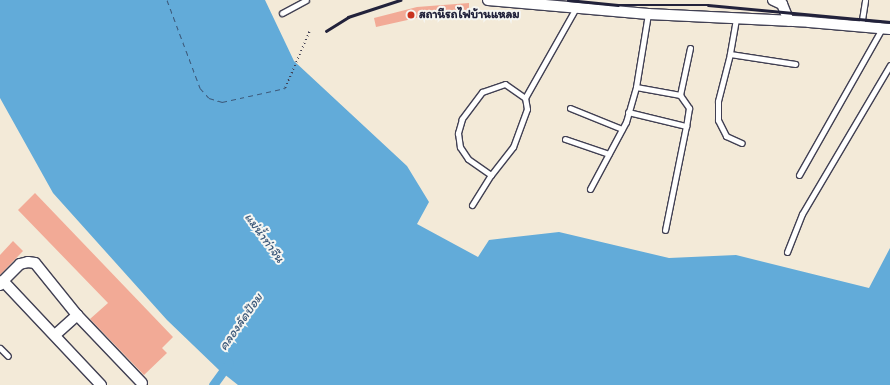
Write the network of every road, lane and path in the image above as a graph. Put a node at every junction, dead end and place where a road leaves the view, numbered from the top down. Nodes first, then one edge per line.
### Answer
1 (306, 0) edge
2 (488, 0) edge
3 (773, 0) edge
4 (865, 0) edge
5 (300, 2) edge
6 (576, 7) junction
7 (282, 13) dead end
8 (648, 14) junction
9 (736, 19) junction
10 (789, 21) junction
11 (861, 26) junction
12 (886, 29) edge
13 (310, 30) dead end
14 (690, 48) dead end
15 (730, 54) junction
16 (795, 64) dead end
17 (890, 65) edge
18 (636, 87) junction
19 (285, 88) dead end
20 (680, 95) junction
21 (525, 98) junction
22 (570, 108) dead end
23 (628, 112) junction
24 (686, 126) junction
25 (622, 129) junction
26 (564, 139) dead end
27 (742, 143) dead end
28 (609, 154) junction
29 (491, 175) junction
30 (799, 175) dead end
31 (590, 189) dead end
32 (472, 205) dead end
33 (666, 230) dead end
34 (787, 252) dead end
35 (2, 283) edge
36 (77, 315) junction
37 (55, 335) junction
38 (0, 348) edge
39 (8, 356) dead end
40 (143, 382) edge
41 (102, 385) edge

1 - 5 lane
2 - 6 street
3 - 10 street
4 - 11 lane
5 - 7 lane
6 - 8 street
6 - 21 lane
8 - 9 street
8 - 18 lane
9 - 10 street
9 - 15 lane
10 - 11 street
11 - 12 street
12 - 30 lane
13 - 19 path
14 - 20 lane
15 - 16 lane
15 - 27 lane
17 - 34 lane
18 - 20 lane
18 - 23 lane
20 - 24 lane
21 - 29 lane
21 - 29 lane
22 - 25 lane
23 - 24 lane
23 - 25 lane
24 - 33 lane
25 - 28 lane
26 - 28 lane
28 - 31 lane
29 - 32 lane
35 - 36 street
35 - 37 street
36 - 37 street
36 - 40 street
37 - 41 street
38 - 39 lane

